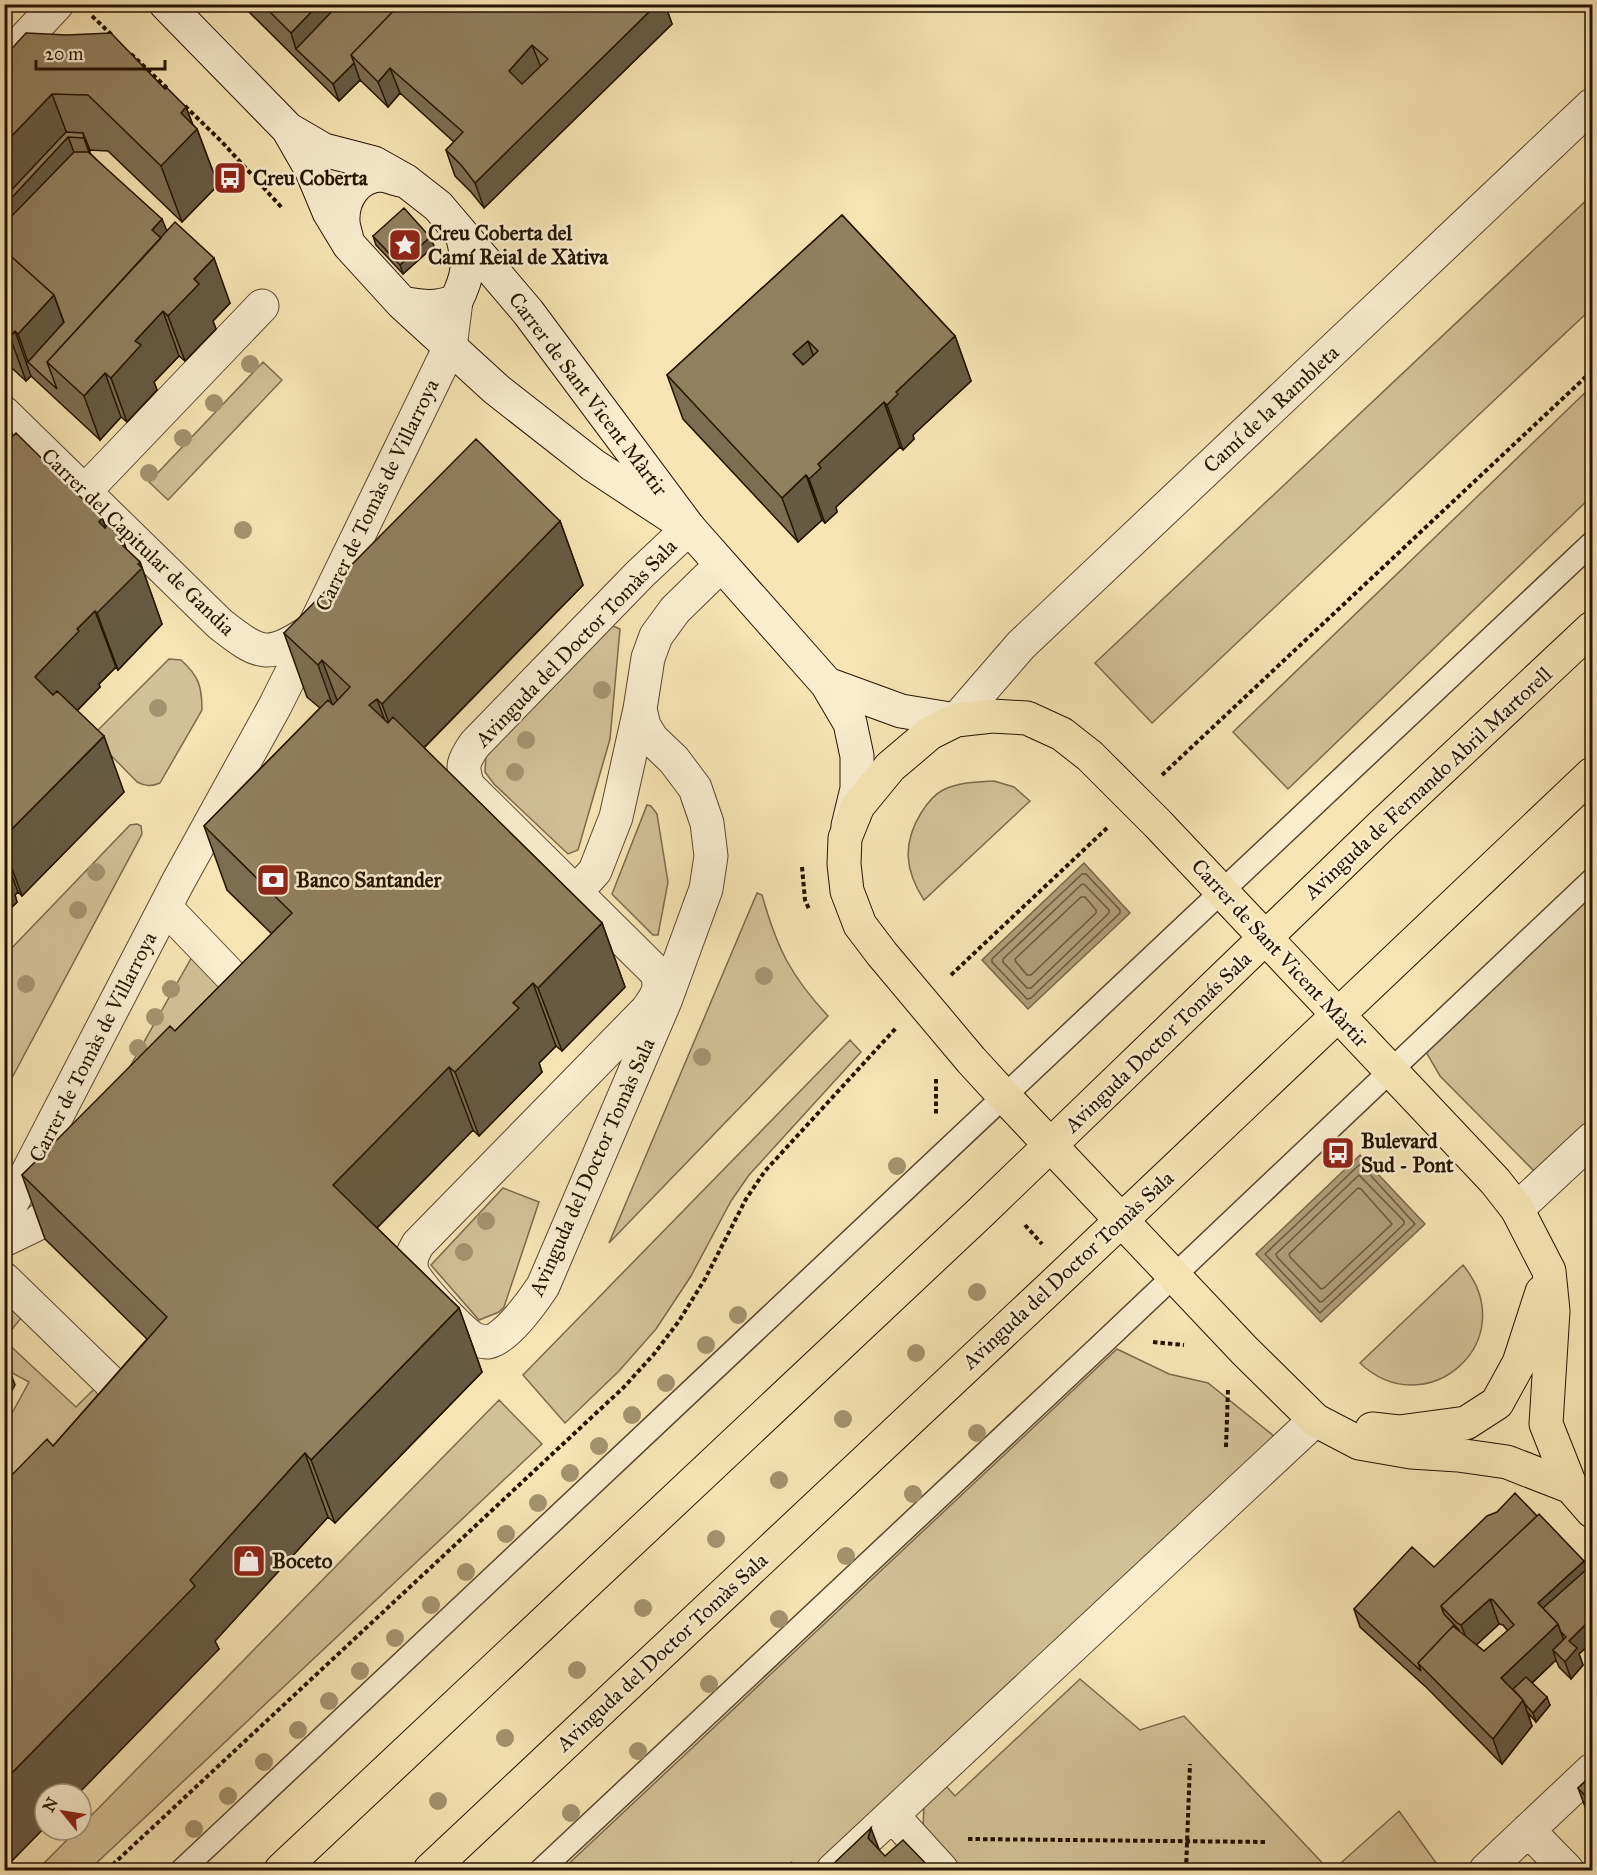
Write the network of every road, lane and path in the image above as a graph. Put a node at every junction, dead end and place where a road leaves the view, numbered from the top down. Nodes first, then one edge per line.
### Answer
1 (57, 4) edge
2 (166, 4) edge
3 (89, 13) dead end
4 (114, 37) edge
5 (130, 53) edge
6 (4, 61) edge
7 (172, 94) edge
8 (180, 102) edge
9 (1593, 105) edge
10 (288, 129) junction
11 (406, 181) junction
12 (284, 209) dead end
13 (462, 235) junction
14 (349, 245) junction
15 (456, 301) junction
16 (402, 303) junction
17 (262, 306) dead end
18 (450, 347) junction
19 (1593, 371) edge
20 (4, 413) edge
21 (84, 492) junction
22 (689, 528) junction
23 (1593, 543) edge
24 (721, 565) junction
25 (1593, 628) edge
26 (312, 630) junction
27 (828, 684) junction
28 (640, 709) junction
29 (956, 720) junction
30 (1593, 774) edge
31 (1157, 779) dead end
32 (1106, 829) dead end
33 (845, 838) junction
34 (802, 857) dead end
35 (1593, 880) edge
36 (1221, 891) junction
37 (576, 892) junction
38 (165, 907) junction
39 (814, 919) dead end
40 (1265, 938) junction
41 (945, 981) dead end
42 (1339, 1014) junction
43 (898, 1027) dead end
44 (892, 1032) dead end
45 (905, 1034) dead end
46 (224, 1040) edge
47 (1392, 1071) junction
48 (936, 1076) dead end
49 (1004, 1096) junction
50 (936, 1121) dead end
51 (1593, 1139) edge
52 (1051, 1145) junction
53 (94, 1170) edge
54 (1517, 1209) junction
55 (4, 1218) edge
56 (1122, 1218) junction
57 (1026, 1227) dead end
58 (4, 1240) edge
59 (1041, 1243) dead end
60 (1549, 1271) junction
61 (1175, 1276) junction
62 (4, 1279) edge
63 (1228, 1383) dead end
64 (1319, 1423) junction
65 (92, 1449) edge
66 (1223, 1455) dead end
67 (1571, 1487) junction
68 (1593, 1511) edge
69 (1190, 1764) dead end
70 (1593, 1770) edge
71 (892, 1815) junction
72 (1528, 1830) junction
73 (964, 1839) dead end
74 (1187, 1841) junction
75 (1267, 1842) dead end
76 (107, 1870) edge
77 (182, 1870) edge
78 (280, 1870) edge
79 (430, 1870) edge
80 (541, 1870) edge
81 (833, 1870) edge
82 (942, 1870) edge
83 (1186, 1870) edge
84 (1486, 1870) edge
85 (1567, 1870) edge

1 - 6 street
2 - 10 street, Carrer de Sant Vicent Màrtir
3 - 4 path
5 - 7 path
8 - 12 path
9 - 29 street, Camí de la Rambleta
10 - 11 street, Carrer de Sant Vicent Màrtir
10 - 14 street, Carrer de Sant Vicent Màrtir
11 - 13 street, Carrer de Sant Vicent Màrtir
11 - 14 street, Carrer de Sant Vicent Màrtir
13 - 15 street, Carrer de Sant Vicent Màrtir
13 - 22 street, Carrer de Sant Vicent Màrtir
14 - 16 street, Carrer de Sant Vicent Màrtir
15 - 16 street
15 - 18 street, Carrer de Tomàs de Villarroya
16 - 18 street, Carrer de Sant Vicent Màrtir
17 - 21 street
18 - 22 street, Carrer de Sant Vicent Màrtir
18 - 26 street, Carrer de Tomàs de Villarroya
19 - 31 path
20 - 21 street, Carrer del Capitular de Gandia
21 - 26 street, Carrer del Capitular de Gandia
22 - 24 street, Carrer de Sant Vicent Màrtir
22 - 37 street, Avinguda del Doctor Tomàs Sala
23 - 36 lane
24 - 27 street, Carrer de Sant Vicent Màrtir
24 - 28 street
25 - 40 main road, Avinguda de Fernando Abril Martorell
26 - 38 street, Carrer de Tomàs de Villarroya
27 - 29 street, Carrer de Sant Vicent Màrtir
27 - 33 street, Carrer de Sant Vicent Màrtir
28 - 37 street
28 - 37 street, Avinguda del Doctor Tomàs Sala
29 - 33 main road, Carrer de Sant Vicent Màrtir
29 - 36 main road, Carrer de Sant Vicent Màrtir
30 - 42 main road
32 - 41 path
33 - 49 main road, Carrer de Sant Vicent Màrtir
34 - 39 path
35 - 47 lane
36 - 40 main road, Carrer de Sant Vicent Màrtir
36 - 49 lane
38 - 46 street, Carrer de Tomàs de Villarroya
38 - 55 street, Carrer de Tomàs de Villarroya
40 - 42 main road, Carrer de Sant Vicent Màrtir
40 - 52 main road, Avinguda Doctor Tomás Sala
42 - 47 main road, Carrer de Sant Vicent Màrtir
42 - 56 main road, Avinguda del Doctor Tomàs Sala
43 - 45 path
44 - 76 path
47 - 54 main road, Carrer de Sant Vicent Màrtir
47 - 61 lane
48 - 50 path
49 - 52 main road, Carrer de Sant Vicent Màrtir
49 - 77 lane
51 - 54 street
52 - 56 main road, Carrer de Sant Vicent Màrtir
52 - 78 main road
53 - 58 street
54 - 60 main road, Carrer de Sant Vicent Màrtir
56 - 61 main road, Carrer de Sant Vicent Màrtir
56 - 79 main road, Avinguda del Doctor Tomàs Sala
57 - 59 path
60 - 64 main road
60 - 67 main road, Carrer de Sant Vicent Màrtir
61 - 64 main road, Carrer de Sant Vicent Màrtir
61 - 80 lane
62 - 65 street
63 - 66 path
64 - 67 main road, Carrer de Sant Vicent Màrtir
64 - 71 street
67 - 68 main road, Carrer de Sant Vicent Màrtir
69 - 74 path
70 - 72 street
71 - 81 street
71 - 82 street
72 - 84 street
72 - 85 street
73 - 74 path
74 - 75 path
74 - 83 path

